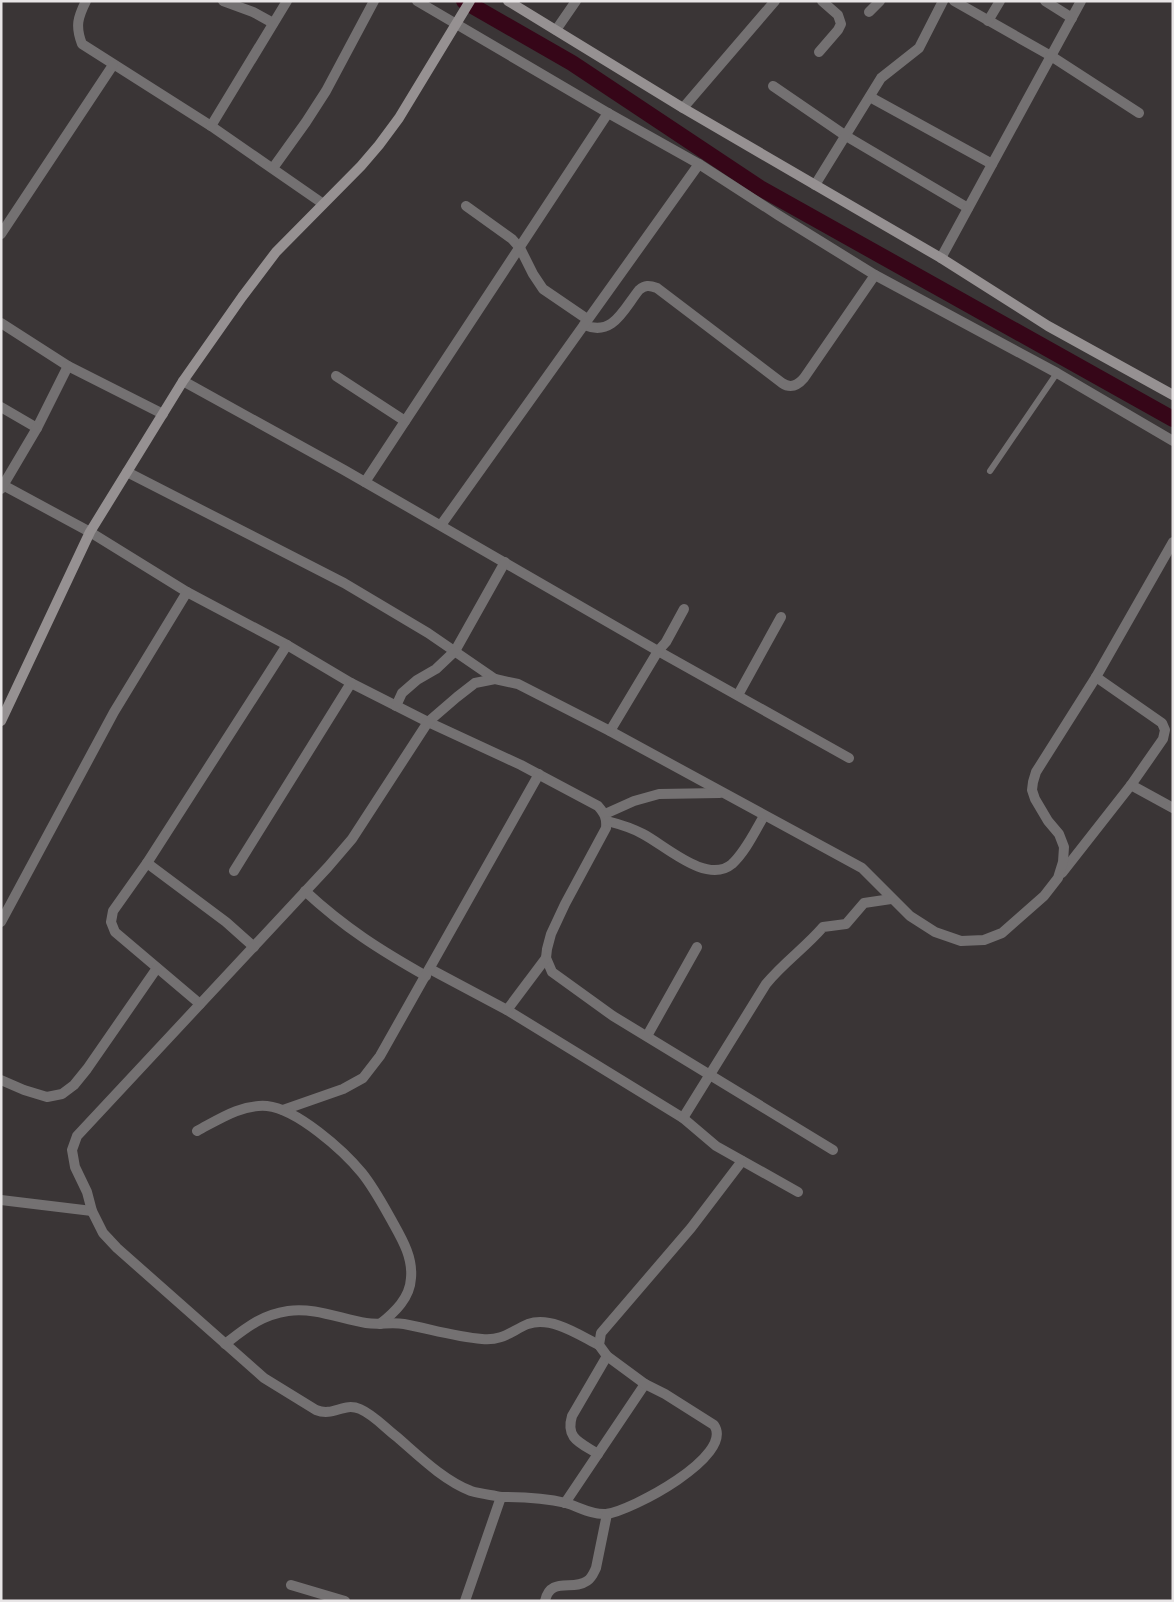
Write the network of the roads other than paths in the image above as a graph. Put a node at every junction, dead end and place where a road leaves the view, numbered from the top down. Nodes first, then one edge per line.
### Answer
1 (86, 1) edge
2 (223, 1) edge
3 (287, 1) edge
4 (374, 1) edge
5 (417, 1) edge
6 (470, 1) edge
7 (508, 1) edge
8 (576, 1) edge
9 (775, 1) edge
10 (822, 1) edge
11 (880, 1) edge
12 (943, 1) edge
13 (954, 1) edge
14 (1000, 1) edge
15 (1045, 1) edge
16 (1081, 1) edge
17 (869, 12) dead end
18 (1072, 18) junction
19 (988, 21) junction
20 (459, 22) junction
21 (274, 23) junction
22 (556, 30) junction
23 (819, 52) dead end
24 (1051, 56) junction
25 (113, 65) junction
26 (773, 86) dead end
27 (870, 97) junction
28 (684, 108) junction
29 (608, 113) junction
30 (1139, 113) dead end
31 (211, 126) junction
32 (846, 136) junction
33 (699, 164) junction
34 (992, 164) junction
35 (273, 168) junction
36 (815, 185) junction
37 (322, 203) junction
38 (466, 206) dead end
39 (968, 208) junction
40 (1, 234) edge
41 (520, 248) junction
42 (941, 258) junction
43 (876, 275) junction
44 (586, 322) junction
45 (1, 323) edge
46 (68, 366) junction
47 (1057, 373) junction
48 (336, 376) dead end
49 (183, 381) junction
50 (1173, 395) edge
51 (1, 407) edge
52 (163, 414) junction
53 (405, 421) junction
54 (37, 428) junction
55 (1173, 441) edge
56 (990, 471) dead end
57 (127, 472) junction
58 (365, 482) junction
59 (2, 486) edge
60 (441, 525) junction
61 (90, 532) junction
62 (1173, 542) edge
63 (504, 562) junction
64 (187, 592) junction
65 (684, 609) dead end
66 (781, 617) dead end
67 (287, 644) junction
68 (658, 651) junction
69 (455, 652) junction
70 (1096, 677) junction
71 (495, 679) junction
72 (351, 683) junction
73 (738, 695) junction
74 (396, 706) junction
75 (1, 720) edge
76 (428, 722) junction
77 (610, 731) junction
78 (849, 758) dead end
79 (539, 774) junction
80 (1131, 785) junction
81 (722, 793) junction
82 (1173, 808) edge
83 (764, 816) junction
84 (606, 818) junction
85 (147, 863) junction
86 (234, 871) dead end
87 (1058, 878) junction
88 (305, 891) junction
89 (891, 899) junction
90 (1, 922) edge
91 (254, 947) junction
92 (697, 947) dead end
93 (546, 958) junction
94 (157, 968) junction
95 (428, 973) junction
96 (200, 1004) junction
97 (506, 1010) junction
98 (647, 1036) junction
99 (710, 1074) junction
100 (1, 1080) edge
101 (283, 1110) junction
102 (684, 1118) junction
103 (196, 1131) dead end
104 (833, 1150) dead end
105 (742, 1161) junction
106 (798, 1192) dead end
107 (1, 1200) edge
108 (92, 1211) junction
109 (379, 1324) junction
110 (225, 1344) junction
111 (599, 1345) junction
112 (607, 1356) junction
113 (645, 1384) junction
114 (598, 1454) junction
115 (501, 1497) junction
116 (565, 1503) junction
117 (606, 1514) junction
118 (291, 1585) dead end
119 (346, 1601) edge
120 (465, 1601) edge
121 (544, 1601) edge

1 - 25 street
2 - 21 street
3 - 21 street
4 - 35 street
5 - 20 street
6 - 20 street
7 - 22 street
8 - 22 street
9 - 28 street
10 - 23 street
11 - 17 street
12 - 27 street
13 - 19 street
14 - 19 street
15 - 18 street
16 - 18 street
18 - 24 street
19 - 24 street
20 - 29 street
20 - 37 street
21 - 31 street
22 - 28 street
24 - 30 street
24 - 34 street
25 - 31 street
25 - 40 street
26 - 32 street
27 - 32 street
27 - 34 street
28 - 36 street
29 - 33 street
29 - 41 street
31 - 35 street
32 - 36 street
32 - 39 street
33 - 43 street
33 - 44 street
34 - 39 street
35 - 37 street
36 - 42 street
37 - 49 street
38 - 41 street
39 - 42 street
41 - 44 street
41 - 53 street
42 - 50 street
43 - 44 street
43 - 47 street
44 - 60 street
45 - 46 street
46 - 52 street
46 - 54 street
47 - 55 street
47 - 56 lane
48 - 53 street
49 - 52 street
49 - 58 street
51 - 54 street
52 - 57 street
53 - 58 street
54 - 59 street
57 - 61 street
57 - 69 street
58 - 60 street
59 - 61 street
60 - 63 street
61 - 64 street
61 - 75 street
62 - 70 street
63 - 68 street
63 - 69 street
64 - 67 street
64 - 90 street
65 - 68 street
66 - 73 street
67 - 72 street
67 - 85 street
68 - 73 street
68 - 77 street
69 - 71 street
69 - 74 street
70 - 80 street
70 - 87 street
71 - 76 street
71 - 77 street
72 - 74 street
72 - 86 street
73 - 78 street
74 - 76 street
76 - 79 street
76 - 88 street
77 - 81 street
79 - 84 street
79 - 95 street
80 - 82 street
80 - 87 street
81 - 83 street
81 - 84 street
83 - 84 street
83 - 89 street
84 - 93 street
85 - 91 street
85 - 94 street
87 - 89 street
88 - 91 street
88 - 95 street
89 - 99 street
91 - 96 street
92 - 98 street
93 - 97 street
93 - 98 street
94 - 96 street
94 - 100 street
95 - 97 street
95 - 101 street
96 - 108 street
97 - 102 street
98 - 99 street
99 - 102 street
99 - 104 street
101 - 103 street
101 - 109 street
102 - 105 street
105 - 106 street
105 - 111 street
107 - 108 street
108 - 110 street
109 - 110 street
109 - 111 street
110 - 115 street
111 - 112 street
112 - 113 street
112 - 114 street
113 - 114 street
113 - 117 street
114 - 116 street
115 - 116 street
115 - 120 street
116 - 117 street
117 - 121 street
118 - 119 street

